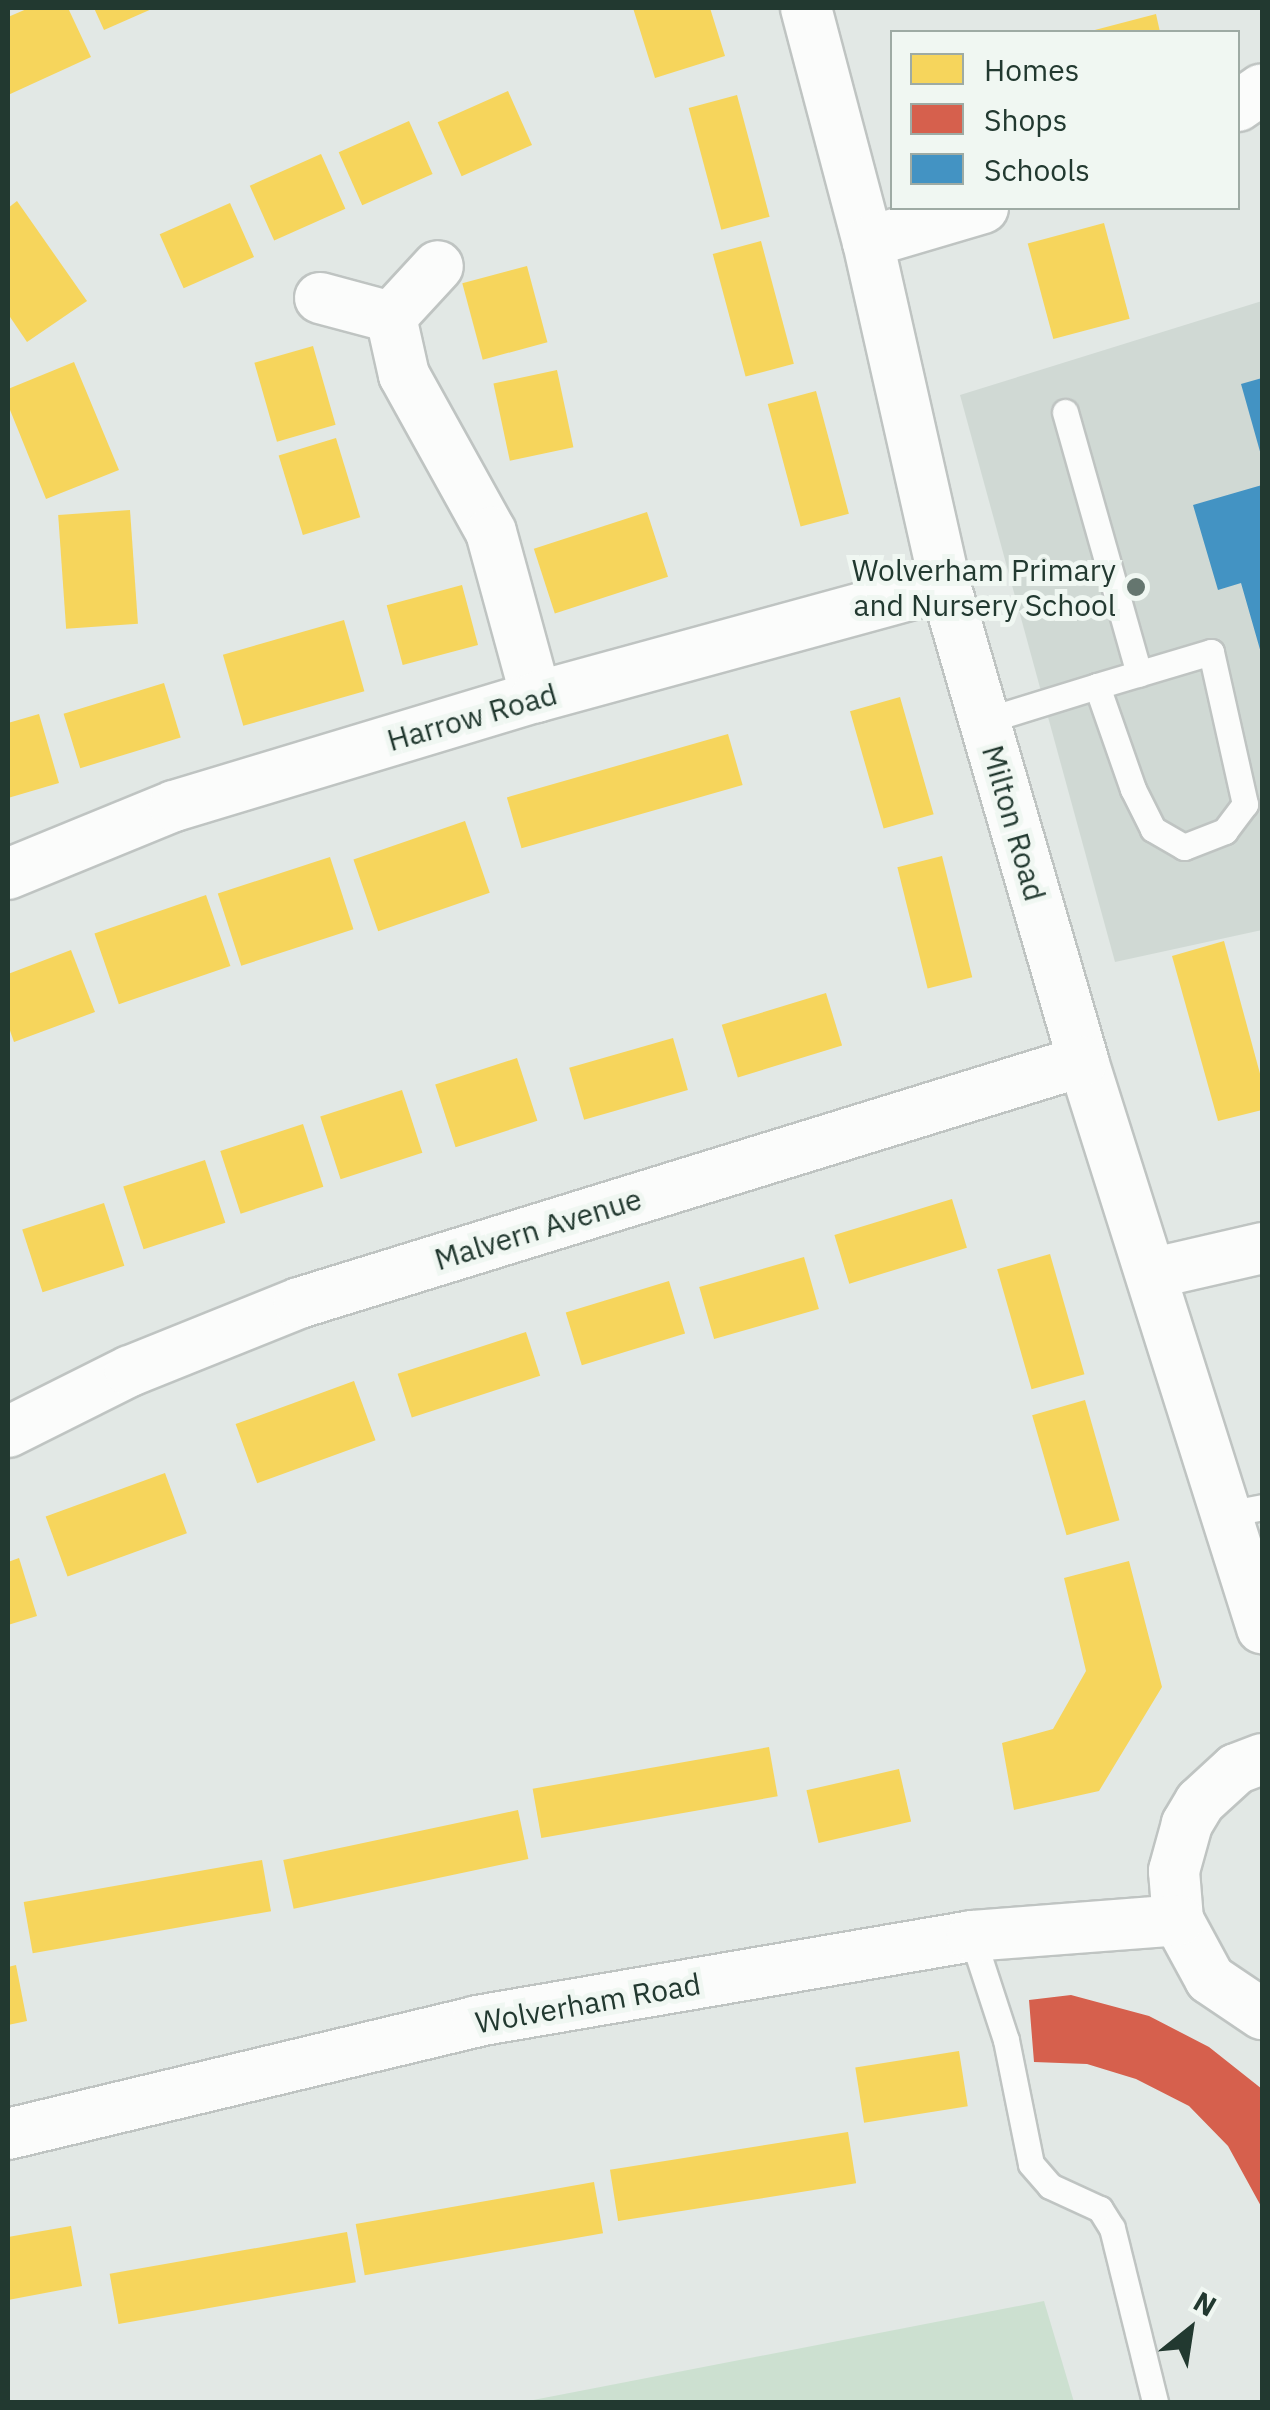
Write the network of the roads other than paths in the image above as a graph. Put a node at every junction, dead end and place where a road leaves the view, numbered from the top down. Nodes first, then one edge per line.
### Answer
1 (806, 8) edge
2 (1262, 89) edge
3 (1240, 105) edge
4 (977, 210) edge
5 (868, 242) junction
6 (438, 266) dead end
7 (320, 298) dead end
8 (392, 317) junction
9 (1065, 412) dead end
10 (946, 585) junction
11 (1138, 674) junction
12 (1097, 686) junction
13 (536, 697) junction
14 (984, 721) junction
15 (8, 874) edge
16 (1083, 1061) junction
17 (1262, 1248) edge
18 (1154, 1274) junction
19 (8, 1432) edge
20 (1245, 1511) edge
21 (1262, 1628) edge
22 (1262, 1759) edge
23 (1178, 1920) junction
24 (972, 1936) junction
25 (1262, 2014) edge
26 (8, 2134) edge
27 (1155, 2402) edge

1 - 5 street, Milton Road
2 - 3 street
4 - 5 street
5 - 10 street, Milton Road
6 - 8 street
7 - 8 street
8 - 13 street
9 - 11 lane
10 - 13 street, Harrow Road
10 - 14 street, Milton Road
11 - 12 lane
11 - 12 lane
12 - 14 lane
13 - 15 street, Harrow Road
14 - 16 street, Milton Road
16 - 18 street, Milton Road
16 - 19 street, Malvern Avenue
17 - 18 street
18 - 20 street, Milton Road
20 - 21 street, Milton Road
22 - 23 street
23 - 24 street, Wolverham Road
23 - 25 street
24 - 26 street, Wolverham Road
24 - 27 lane

